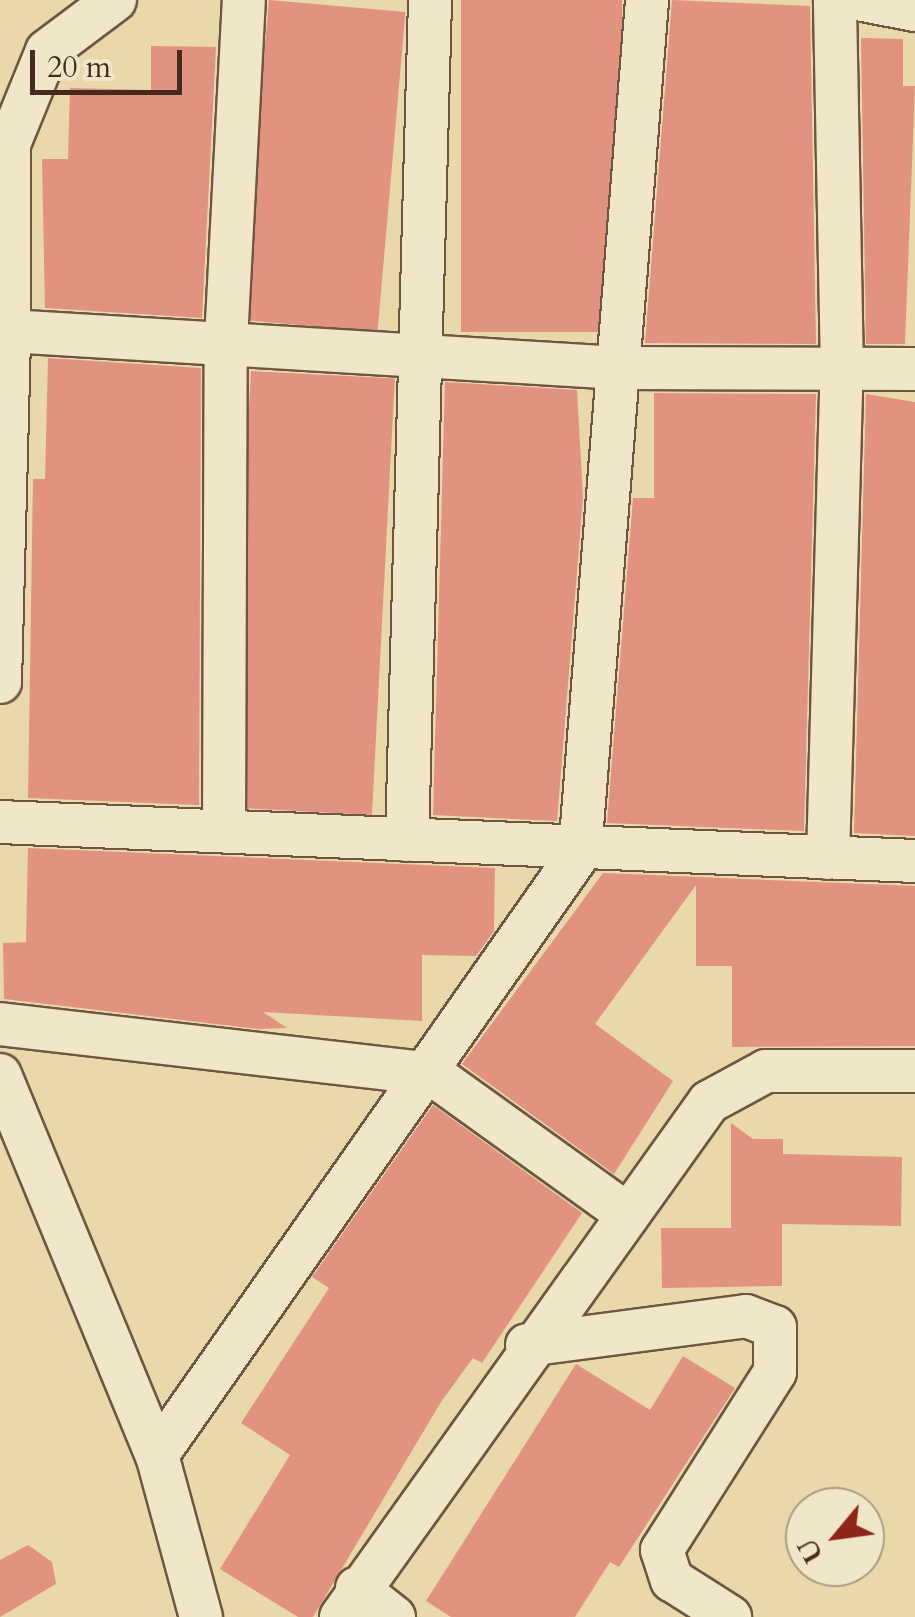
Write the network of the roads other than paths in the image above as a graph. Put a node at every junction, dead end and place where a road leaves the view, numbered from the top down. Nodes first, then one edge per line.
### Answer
1 (115, 0) edge
2 (244, 0) edge
3 (430, 0) edge
4 (647, 0) edge
5 (834, 0) edge
6 (863, 0) edge
7 (915, 10) edge
8 (10, 331) junction
9 (226, 341) junction
10 (418, 358) junction
11 (619, 368) junction
12 (915, 369) edge
13 (842, 370) junction
14 (0, 682) edge
15 (0, 822) edge
16 (224, 831) junction
17 (407, 840) junction
18 (580, 852) junction
19 (828, 858) junction
20 (915, 860) edge
21 (0, 1024) edge
22 (915, 1071) edge
23 (432, 1074) junction
24 (0, 1075) edge
25 (628, 1215) junction
26 (527, 1345) junction
27 (157, 1456) junction
28 (349, 1602) edge
29 (201, 1617) edge
30 (394, 1617) edge
31 (730, 1617) edge

1 - 8 street
2 - 9 street
3 - 10 street
4 - 11 street
5 - 13 street
6 - 7 street
8 - 9 street
8 - 14 street
9 - 10 street
9 - 16 street
10 - 11 street
10 - 17 street
11 - 13 street
11 - 18 street
12 - 13 street
13 - 19 street
15 - 16 street
16 - 17 street
17 - 18 street
18 - 19 street
18 - 23 street
19 - 20 street
21 - 23 street
22 - 25 street
23 - 25 street
23 - 27 street
24 - 27 street
25 - 26 street
26 - 28 street
26 - 31 street
27 - 29 street
28 - 30 street

